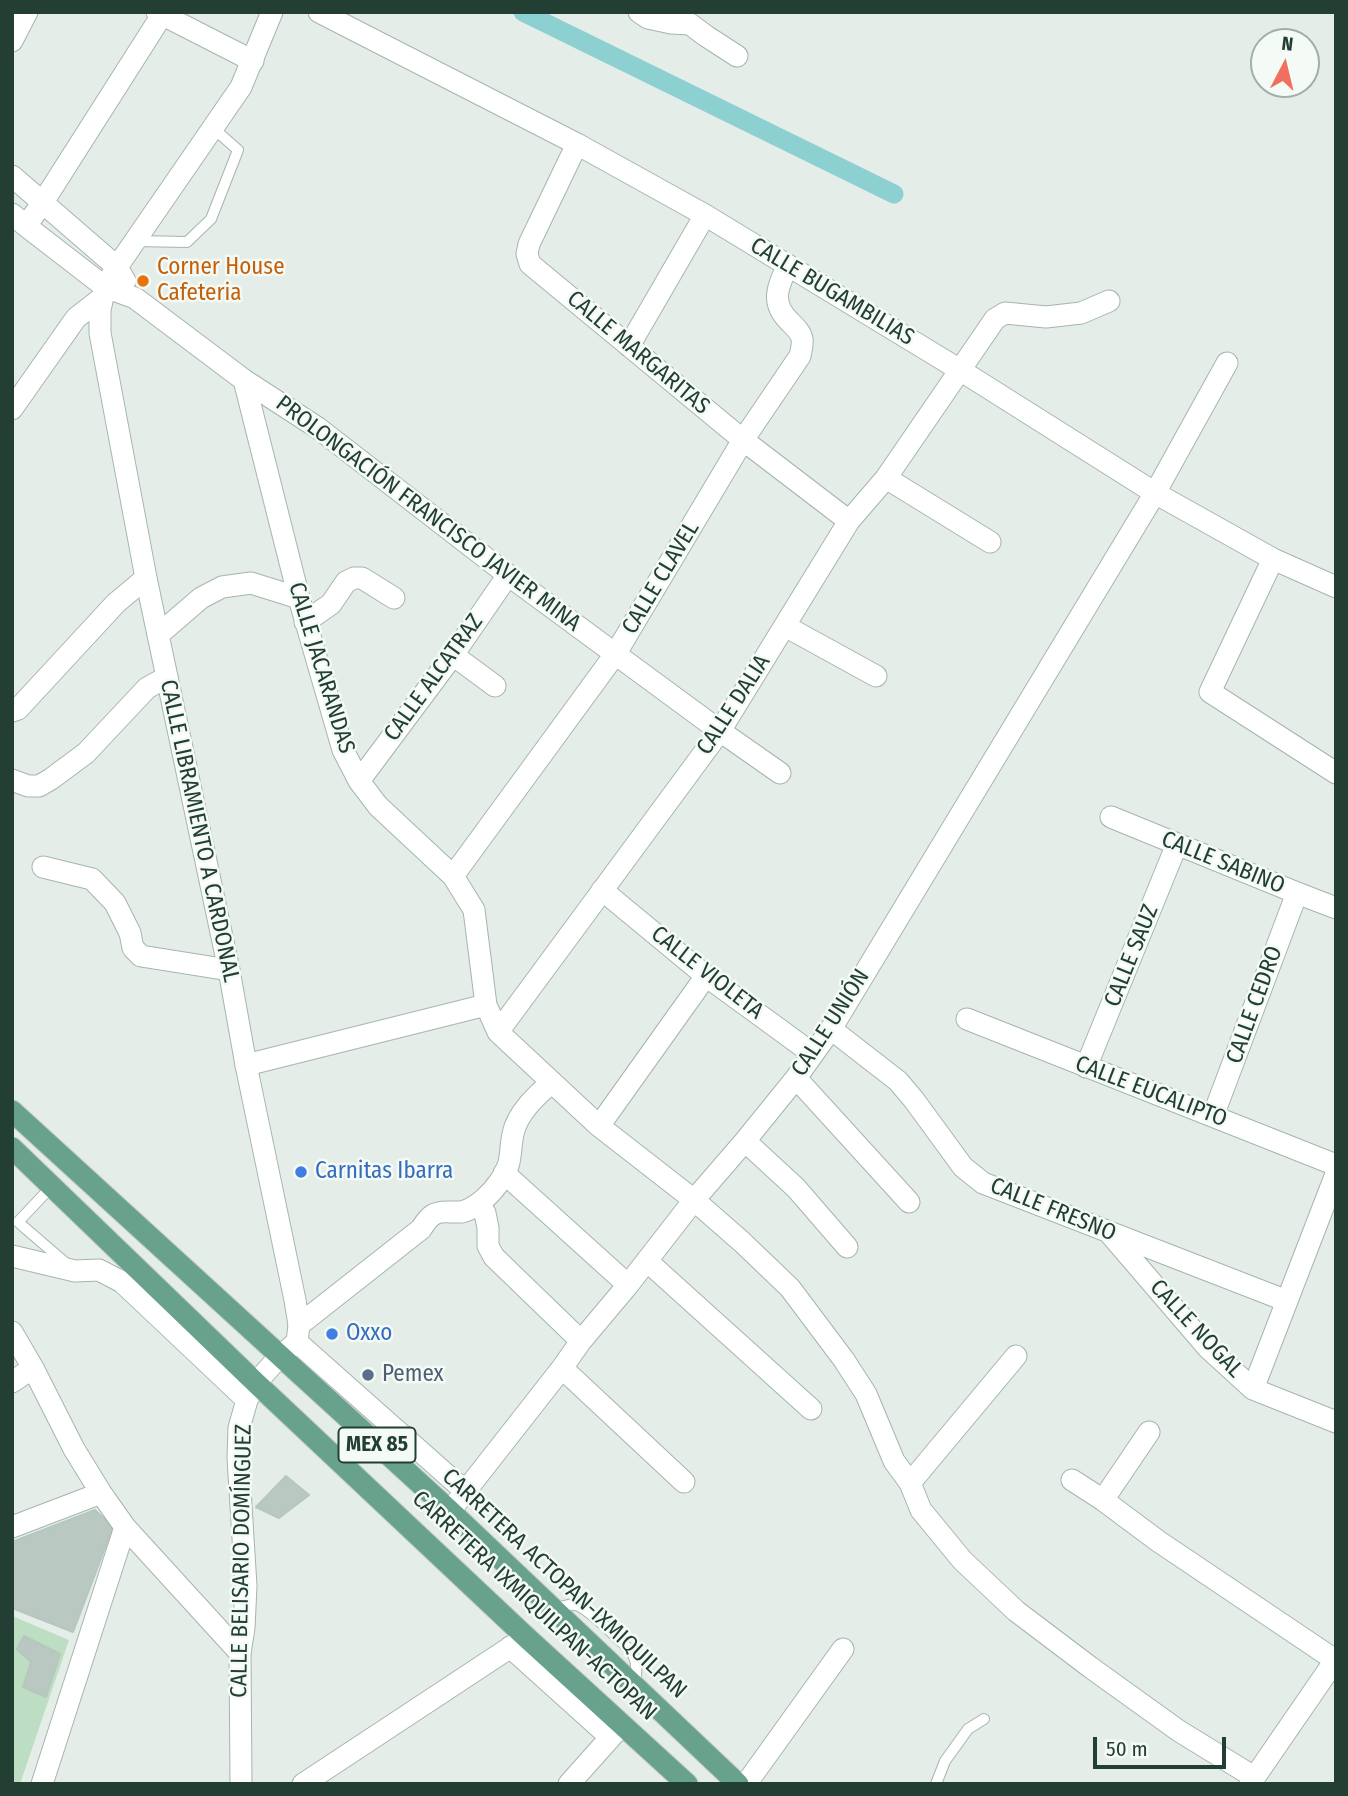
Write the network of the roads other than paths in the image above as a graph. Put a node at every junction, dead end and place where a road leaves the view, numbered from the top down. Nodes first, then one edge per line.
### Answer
1 (27, 12) edge
2 (272, 12) edge
3 (318, 12) edge
4 (639, 12) edge
5 (160, 13) edge
6 (692, 18) edge
7 (12, 41) edge
8 (737, 55) dead end
9 (253, 61) junction
10 (213, 128) junction
11 (577, 144) junction
12 (12, 176) edge
13 (43, 202) junction
14 (705, 215) junction
15 (19, 220) edge
16 (135, 241) junction
17 (788, 265) junction
18 (117, 267) junction
19 (104, 292) junction
20 (135, 298) junction
21 (1109, 301) dead end
22 (629, 346) junction
23 (1227, 363) dead end
24 (960, 370) junction
25 (244, 380) junction
26 (12, 409) edge
27 (743, 440) junction
28 (886, 478) junction
29 (1155, 493) junction
30 (849, 521) junction
31 (990, 542) dead end
32 (1273, 559) junction
33 (508, 575) junction
34 (146, 578) junction
35 (1336, 587) edge
36 (299, 598) junction
37 (394, 598) dead end
38 (305, 622) junction
39 (785, 626) junction
40 (158, 635) junction
41 (615, 653) junction
42 (453, 655) junction
43 (167, 677) junction
44 (876, 677) dead end
45 (495, 686) dead end
46 (12, 711) edge
47 (720, 731) junction
48 (1336, 773) edge
49 (780, 774) dead end
50 (12, 780) edge
51 (359, 781) junction
52 (1111, 817) dead end
53 (1177, 844) junction
54 (43, 867) dead end
55 (453, 876) junction
56 (602, 890) junction
57 (1297, 893) junction
58 (1336, 908) edge
59 (229, 970) junction
60 (706, 976) junction
61 (486, 1005) junction
62 (967, 1019) dead end
63 (831, 1029) junction
64 (498, 1032) junction
65 (813, 1054) junction
66 (246, 1065) junction
67 (1086, 1067) junction
68 (796, 1078) junction
69 (552, 1082) junction
70 (12, 1111) edge
71 (1213, 1116) junction
72 (599, 1126) junction
73 (745, 1141) junction
74 (12, 1148) edge
75 (1336, 1165) edge
76 (504, 1173) junction
77 (1336, 1174) edge
78 (52, 1186) junction
79 (694, 1200) junction
80 (909, 1202) dead end
81 (479, 1204) junction
82 (15, 1219) edge
83 (1110, 1233) junction
84 (848, 1247) dead end
85 (14, 1260) edge
86 (647, 1261) junction
87 (75, 1271) junction
88 (628, 1285) junction
89 (1287, 1301) junction
90 (12, 1332) edge
91 (298, 1334) junction
92 (581, 1341) junction
93 (1016, 1356) dead end
94 (279, 1357) junction
95 (33, 1368) junction
96 (562, 1368) junction
97 (12, 1382) edge
98 (1253, 1389) junction
99 (252, 1391) junction
100 (811, 1409) dead end
101 (1336, 1422) edge
102 (1149, 1432) dead end
103 (1072, 1480) dead end
104 (684, 1482) dead end
105 (909, 1483) junction
106 (464, 1491) junction
107 (101, 1493) junction
108 (1103, 1500) junction
109 (450, 1511) junction
110 (12, 1527) edge
111 (125, 1527) junction
112 (518, 1642) junction
113 (843, 1649) dead end
114 (240, 1654) junction
115 (1335, 1659) edge
116 (984, 1719) dead end
117 (616, 1730) junction
118 (1252, 1781) edge
119 (42, 1784) edge
120 (241, 1784) edge
121 (303, 1784) edge
122 (569, 1784) edge
123 (687, 1784) edge
124 (738, 1784) edge
125 (746, 1784) edge
126 (936, 1784) edge

1 - 7 street
2 - 9 street
3 - 11 street, CALLE BUGAMBILIAS
4 - 6 street
5 - 9 street
5 - 13 street
6 - 8 street
9 - 10 street
10 - 16 street
10 - 16 lane
11 - 14 street, CALLE BUGAMBILIAS
11 - 22 street, CALLE MARGARITAS
12 - 13 street, PROLONGACIÓN FRANCISCO JAVIER MINA
13 - 15 street
13 - 18 street, PROLONGACIÓN FRANCISCO JAVIER MINA
14 - 17 street, CALLE BUGAMBILIAS
14 - 22 street
15 - 19 street, PROLONGACIÓN FRANCISCO JAVIER MINA
16 - 18 street
17 - 24 street, CALLE BUGAMBILIAS
17 - 27 street, CALLE CLAVEL
18 - 19 street
18 - 20 street, PROLONGACIÓN FRANCISCO JAVIER MINA
19 - 20 street, PROLONGACIÓN FRANCISCO JAVIER MINA
19 - 26 street
19 - 34 street, CALLE LIBRAMIENTO A CARDONAL
20 - 25 street, PROLONGACIÓN FRANCISCO JAVIER MINA
21 - 24 street, CALLE DALIA
22 - 27 street, CALLE MARGARITAS
23 - 29 street, CALLE UNIÓN
24 - 28 street, CALLE DALIA
24 - 29 street, CALLE BUGAMBILIAS
25 - 33 street, PROLONGACIÓN FRANCISCO JAVIER MINA
25 - 36 street, CALLE JACARANDAS
27 - 30 street, CALLE MARGARITAS
27 - 41 street, CALLE CLAVEL
28 - 30 street, CALLE DALIA
28 - 31 street
29 - 32 street, CALLE BUGAMBILIAS
29 - 63 street, CALLE UNIÓN
30 - 39 street, CALLE DALIA
32 - 35 street, CALLE BUGAMBILIAS
32 - 48 street
33 - 41 street, PROLONGACIÓN FRANCISCO JAVIER MINA
33 - 42 street, CALLE ALCATRAZ
34 - 40 street, CALLE LIBRAMIENTO A CARDONAL
34 - 46 street
36 - 38 street, CALLE JACARANDAS
36 - 40 street
37 - 38 street
38 - 51 street, CALLE JACARANDAS
39 - 44 street
39 - 47 street, CALLE DALIA
40 - 43 street, CALLE LIBRAMIENTO A CARDONAL
41 - 47 street, PROLONGACIÓN FRANCISCO JAVIER MINA
41 - 55 street, CALLE CLAVEL
42 - 45 street
42 - 51 street, CALLE ALCATRAZ
43 - 50 street
43 - 59 street, CALLE LIBRAMIENTO A CARDONAL
47 - 49 street, PROLONGACIÓN FRANCISCO JAVIER MINA
47 - 56 street, CALLE DALIA
51 - 55 street, CALLE JACARANDAS
52 - 53 street, CALLE SABINO
53 - 57 street, CALLE SABINO
53 - 67 street, CALLE SAUZ
54 - 59 street
55 - 61 street, CALLE JACARANDAS
56 - 60 street, CALLE VIOLETA
56 - 64 street, CALLE DALIA
57 - 58 street, CALLE SABINO
57 - 71 street, CALLE CEDRO
59 - 66 street, CALLE LIBRAMIENTO A CARDONAL
60 - 65 street, CALLE VIOLETA
60 - 72 street
61 - 64 street, CALLE JACARANDAS
61 - 66 street
62 - 67 street, CALLE EUCALIPTO
63 - 65 street, CALLE UNIÓN
63 - 83 street, CALLE FRESNO
64 - 69 street, CALLE JACARANDAS
65 - 68 street, CALLE UNIÓN
66 - 91 street, CALLE LIBRAMIENTO A CARDONAL
67 - 71 street, CALLE EUCALIPTO
68 - 73 street, CALLE UNIÓN
68 - 80 street
69 - 72 street, CALLE JACARANDAS
69 - 76 street
70 - 94 main road, CARRETERA ACTOPAN-IXMIQUILPAN / MEX 85
71 - 75 street, CALLE EUCALIPTO
72 - 79 street, CALLE JACARANDAS
73 - 79 street, CALLE UNIÓN
73 - 84 street
74 - 78 main road, CARRETERA IXMIQUILPAN-ACTOPAN / MEX 85
76 - 81 street
76 - 88 street
77 - 89 street
78 - 82 lane
78 - 99 main road, CARRETERA IXMIQUILPAN-ACTOPAN / MEX 85
79 - 86 street, CALLE UNIÓN
79 - 105 street, CALLE JACARANDAS
81 - 91 street
81 - 92 street
82 - 87 lane
83 - 89 street, CALLE FRESNO
83 - 98 street, CALLE NOGAL
85 - 87 street
86 - 88 street, CALLE UNIÓN
86 - 100 street
87 - 99 street
88 - 92 street, CALLE UNIÓN
89 - 98 street
90 - 95 street
91 - 94 street
91 - 106 street
92 - 96 street, CALLE UNIÓN
93 - 105 street
94 - 99 street
94 - 109 main road, CARRETERA ACTOPAN-IXMIQUILPAN / MEX 85
95 - 97 street
95 - 107 street
96 - 104 street
96 - 106 street, CALLE UNIÓN
98 - 101 street, CALLE NOGAL
99 - 112 main road, CARRETERA IXMIQUILPAN-ACTOPAN / MEX 85
99 - 114 street, CALLE BELISARIO DOMÍNGUEZ
102 - 108 street
103 - 108 street
105 - 118 street, CALLE JACARANDAS
106 - 109 street, CALLE UNIÓN
107 - 110 street
107 - 111 street
108 - 115 street
109 - 124 main road, CARRETERA ACTOPAN-IXMIQUILPAN / MEX 85
111 - 114 street
111 - 119 street
112 - 117 main road, CARRETERA IXMIQUILPAN-ACTOPAN / MEX 85
112 - 121 street
113 - 125 street
114 - 120 street, CALLE BELISARIO DOMÍNGUEZ
115 - 118 street
116 - 126 lane
117 - 122 street
117 - 123 main road, CARRETERA IXMIQUILPAN-ACTOPAN / MEX 85

